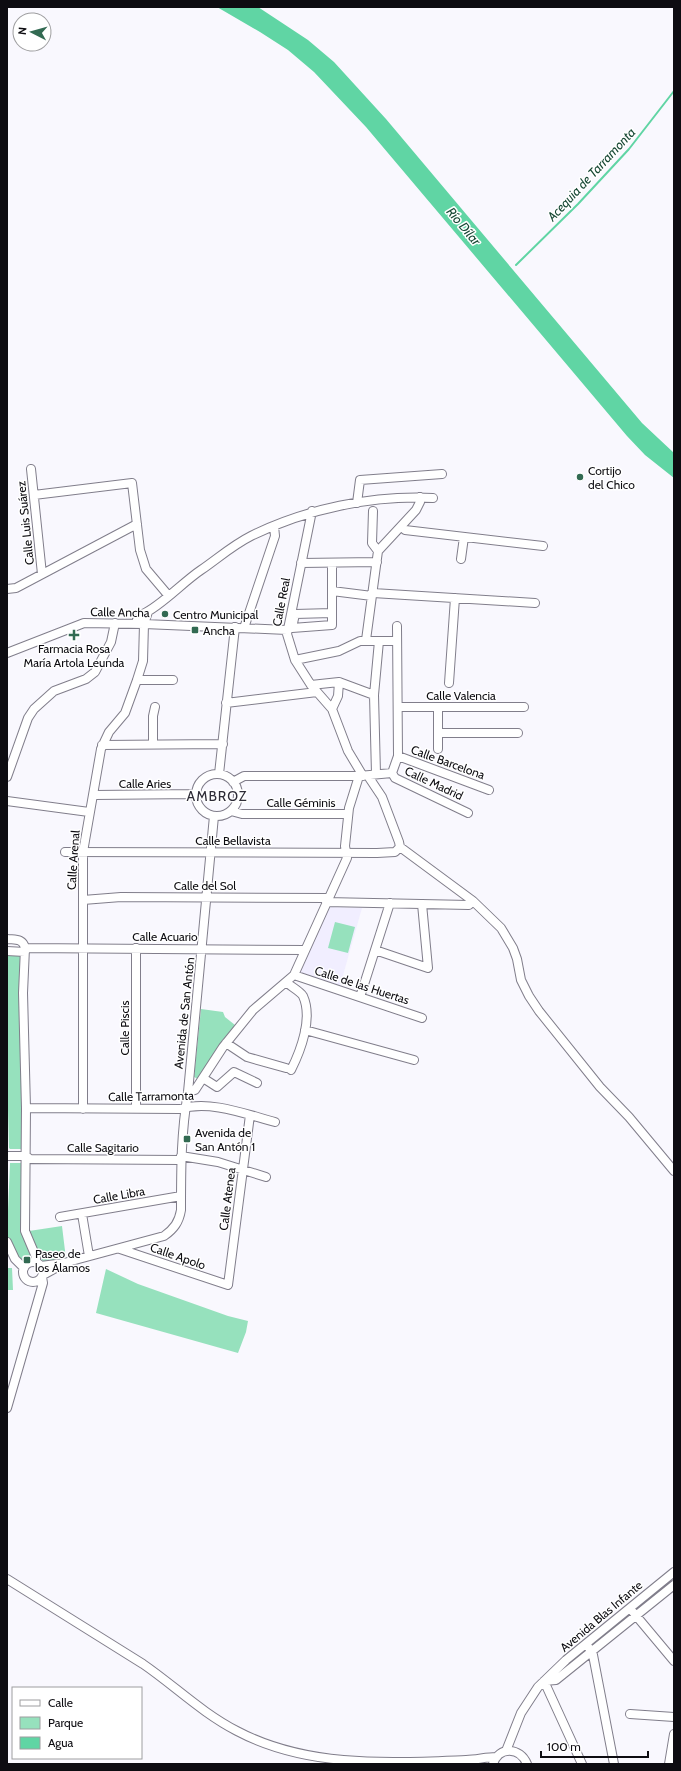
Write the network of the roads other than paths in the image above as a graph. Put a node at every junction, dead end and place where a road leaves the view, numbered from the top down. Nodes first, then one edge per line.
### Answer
1 (30, 469) dead end
2 (442, 474) dead end
3 (34, 495) junction
4 (420, 497) junction
5 (433, 498) dead end
6 (358, 503) junction
7 (312, 511) junction
8 (373, 511) dead end
9 (137, 524) junction
10 (274, 526) junction
11 (402, 527) junction
12 (464, 537) junction
13 (544, 546) dead end
14 (378, 551) junction
15 (461, 559) dead end
16 (376, 562) junction
17 (301, 563) junction
18 (332, 563) junction
19 (42, 574) junction
20 (7, 589) edge
21 (332, 591) junction
22 (372, 594) junction
23 (168, 595) junction
24 (455, 598) junction
25 (535, 603) dead end
26 (332, 613) junction
27 (115, 623) junction
28 (140, 623) junction
29 (397, 626) dead end
30 (235, 627) junction
31 (244, 628) junction
32 (287, 630) junction
33 (366, 640) junction
34 (397, 641) junction
35 (379, 642) junction
36 (7, 653) edge
37 (295, 660) junction
38 (137, 680) junction
39 (173, 680) dead end
40 (338, 682) junction
41 (448, 683) dead end
42 (312, 685) junction
43 (317, 692) junction
44 (374, 695) junction
45 (226, 703) junction
46 (524, 706) dead end
47 (156, 707) dead end
48 (398, 707) junction
49 (438, 707) junction
50 (332, 709) junction
51 (438, 733) junction
52 (518, 733) dead end
53 (154, 744) junction
54 (222, 744) junction
55 (102, 745) junction
56 (438, 749) dead end
57 (398, 756) junction
58 (392, 773) junction
59 (219, 774) junction
60 (367, 776) junction
61 (7, 777) edge
62 (233, 782) junction
63 (490, 790) dead end
64 (196, 794) junction
65 (94, 795) junction
66 (7, 800) edge
67 (231, 811) junction
68 (90, 812) junction
69 (468, 813) dead end
70 (348, 814) junction
71 (214, 816) junction
72 (400, 847) junction
73 (65, 852) dead end
74 (83, 852) junction
75 (210, 852) junction
76 (347, 852) junction
77 (206, 897) junction
78 (83, 900) junction
79 (327, 900) junction
80 (473, 901) junction
81 (390, 903) junction
82 (422, 904) junction
83 (7, 939) edge
84 (83, 948) junction
85 (136, 948) junction
86 (202, 948) junction
87 (25, 950) junction
88 (305, 950) junction
89 (375, 950) junction
90 (7, 951) edge
91 (294, 975) junction
92 (286, 982) junction
93 (360, 997) junction
94 (422, 1018) dead end
95 (305, 1030) junction
96 (228, 1041) junction
97 (414, 1060) dead end
98 (203, 1078) junction
99 (257, 1083) dead end
100 (188, 1092) junction
101 (186, 1107) junction
102 (26, 1108) junction
103 (136, 1108) junction
104 (83, 1109) junction
105 (250, 1115) junction
106 (275, 1122) dead end
107 (7, 1156) edge
108 (26, 1156) junction
109 (181, 1158) junction
110 (243, 1169) junction
111 (674, 1171) edge
112 (266, 1177) dead end
113 (181, 1196) junction
114 (82, 1214) junction
115 (60, 1217) dead end
116 (7, 1242) edge
117 (120, 1249) junction
118 (89, 1256) junction
119 (64, 1263) junction
120 (39, 1264) junction
121 (24, 1268) junction
122 (40, 1278) junction
123 (228, 1286) joint
124 (7, 1408) edge
125 (674, 1572) edge
126 (7, 1579) edge
127 (674, 1584) edge
128 (630, 1608) junction
129 (636, 1616) junction
130 (586, 1644) junction
131 (592, 1652) junction
132 (674, 1661) edge
133 (544, 1681) junction
134 (630, 1714) dead end
135 (674, 1717) edge
136 (514, 1733) junction
137 (674, 1734) edge
138 (506, 1751) junction
139 (517, 1752) junction
140 (468, 1760) junction
141 (494, 1761) edge
142 (478, 1764) edge
143 (527, 1764) edge
144 (582, 1764) edge
145 (614, 1764) edge
146 (669, 1764) edge

1 - 3 street, Calle Luis Suárez
2 - 6 street
3 - 9 street
3 - 19 street, Calle Luis Suárez
4 - 5 street
4 - 6 street
4 - 11 street
6 - 7 street
7 - 10 street
7 - 17 street, Calle Real
8 - 14 street
9 - 19 street
9 - 23 street
10 - 23 street
10 - 31 street
11 - 12 street
11 - 14 street
12 - 13 street
12 - 15 street
14 - 16 street
16 - 18 street
16 - 22 street
17 - 18 street
17 - 32 street, Calle Real
18 - 21 street
19 - 20 street
21 - 22 street
21 - 26 street
22 - 24 street
22 - 33 street
23 - 28 street, Calle Arenal
24 - 25 street
24 - 41 street
26 - 26 street
27 - 28 street, Calle Ancha
27 - 36 street, Calle Ancha
27 - 61 street
28 - 30 street, Calle Ancha
28 - 38 street, Calle Arenal
29 - 34 street
30 - 31 street, Calle Ancha
30 - 45 street
31 - 32 street, Calle Ancha
32 - 37 street, Calle Real
33 - 35 street
33 - 37 street
34 - 35 street
34 - 48 street
35 - 44 street
37 - 42 street, Calle Real
38 - 39 street
38 - 55 street, Calle Arenal
40 - 42 street
40 - 44 street
40 - 50 street
42 - 43 street, Calle Real
43 - 45 street
43 - 50 street, Calle Real
44 - 60 street
45 - 54 street
46 - 49 street, Calle Valencia
47 - 53 street
48 - 49 street, Calle Valencia
48 - 57 street
49 - 51 street
50 - 60 street, Calle Real
51 - 52 street
51 - 56 street
53 - 54 street
53 - 55 street
54 - 59 street
55 - 65 street, Calle Arenal
57 - 58 street
57 - 63 street, Calle Barcelona
58 - 60 street
58 - 69 street, Calle Madrid
59 - 62 street
59 - 64 street
60 - 62 street
60 - 70 street
60 - 72 street, Calle Real
62 - 67 street
64 - 65 street, Calle Aries
64 - 71 street
65 - 68 street, Calle Arenal
66 - 68 street
67 - 70 street, Calle Géminis
67 - 71 street
68 - 74 street, Calle Arenal
70 - 76 street
71 - 75 street, Avenida de San Antón
72 - 76 street, Calle Bellavista
72 - 80 street
73 - 74 street, Calle Bellavista
74 - 75 street, Calle Bellavista
74 - 78 street, Calle Arenal
75 - 76 street, Calle Bellavista
75 - 77 street, Avenida de San Antón
76 - 79 street
77 - 78 street, Calle del Sol
77 - 79 street, Calle del Sol
77 - 86 street, Avenida de San Antón
78 - 84 street, Calle Arenal
79 - 81 street, Calle del Sol
79 - 88 street
80 - 82 street, Calle del Sol
80 - 111 street
81 - 82 street, Calle del Sol
81 - 89 street
82 - 89 street
83 - 87 street
84 - 85 street, Calle Acuario
84 - 87 street, Calle Acuario
84 - 104 street, Calle Arenal
85 - 86 street, Calle Acuario
85 - 103 street, Calle Piscis
86 - 88 street, Calle Acuario
86 - 100 street, Avenida de San Antón
87 - 90 street, Calle Acuario
87 - 102 street
88 - 91 street
89 - 93 street
91 - 92 street
91 - 93 street, Calle de las Huertas
92 - 95 street
92 - 96 street
93 - 94 street, Calle de las Huertas
95 - 96 street
95 - 97 street
96 - 98 street
98 - 99 street
98 - 100 street
100 - 101 street, Avenida de San Antón
101 - 103 street, Calle Tarramonta
101 - 105 street, Calle Tarramonta
101 - 109 street, Avenida de San Antón
102 - 104 street, Calle Tarramonta
102 - 108 street
103 - 104 street, Calle Tarramonta
105 - 106 street, Calle Tarramonta
105 - 110 street, Calle Atenea
107 - 108 street
108 - 109 street, Calle Sagitario
108 - 120 street
109 - 110 street, Calle Sagitario
109 - 113 street, Avenida de San Antón
110 - 112 street, Calle Sagitario
110 - 123 street, Calle Atenea
113 - 114 street, Calle Libra
113 - 117 street, Avenida de San Antón
114 - 115 street, Calle Libra
114 - 118 street
116 - 121 street
117 - 118 street, Avenida de San Antón
117 - 123 street, Calle Apolo
118 - 119 street, Avenida de San Antón
119 - 120 street
119 - 122 street
120 - 121 street
120 - 122 street
121 - 122 street
122 - 124 street
125 - 128 street, Avenida Blas Infante
126 - 140 street
127 - 129 street, Avenida Blas Infante
128 - 129 street
128 - 130 street, Avenida Blas Infante
129 - 131 street, Avenida Blas Infante
129 - 132 street
130 - 131 street
130 - 133 street, Avenida Blas Infante
131 - 133 street, Avenida Blas Infante
131 - 145 street
133 - 136 street, Avenida Blas Infante
133 - 144 street
134 - 135 street
136 - 138 street, Avenida Blas Infante
136 - 139 street
137 - 146 street
138 - 139 street
138 - 141 street
139 - 143 street
140 - 141 street
140 - 142 street

